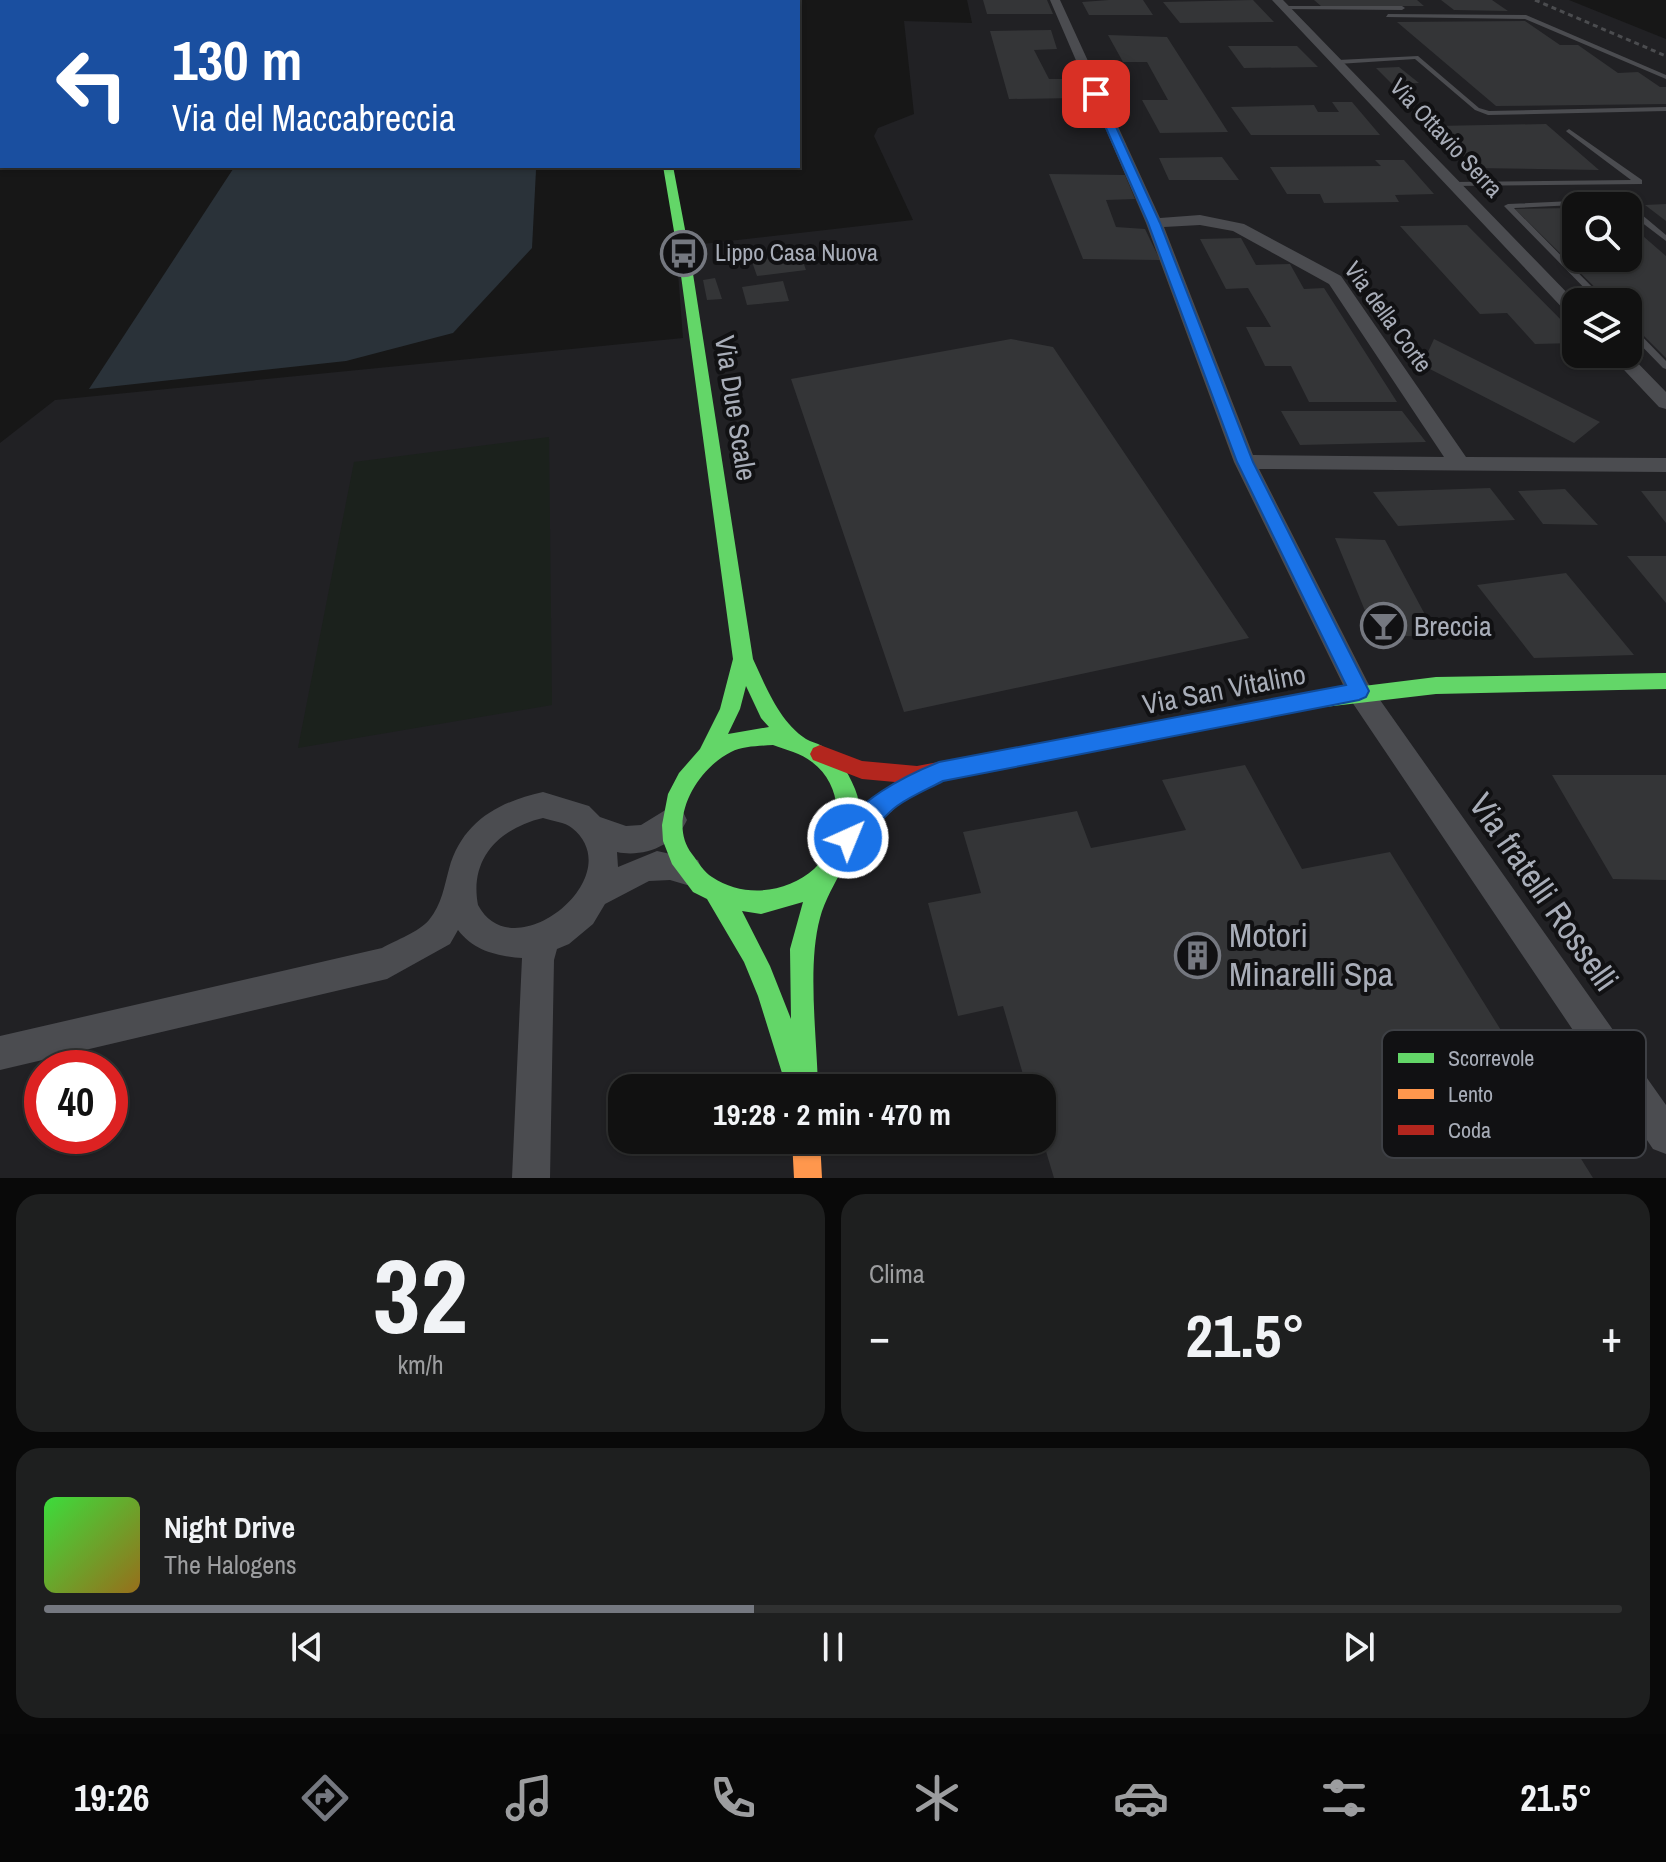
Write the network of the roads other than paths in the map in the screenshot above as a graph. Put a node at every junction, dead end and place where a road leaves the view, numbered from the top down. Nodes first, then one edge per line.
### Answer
1 (1055, 0) edge
2 (1281, 4) edge
3 (1430, 9) dead end
4 (1388, 16) dead end
5 (1338, 62) junction
6 (1666, 77) edge
7 (1666, 109) edge
8 (1569, 131) dead end
9 (668, 168) edge
10 (1451, 184) junction
11 (1562, 204) edge
12 (1642, 219) edge
13 (1154, 223) junction
14 (1666, 239) edge
15 (1562, 261) edge
16 (1573, 272) edge
17 (1589, 288) edge
18 (1562, 298) edge
19 (1642, 341) edge
20 (1666, 366) edge
21 (1632, 368) edge
22 (1666, 403) edge
23 (1245, 462) junction
24 (1460, 464) junction
25 (1666, 465) edge
26 (743, 659) junction
27 (1666, 681) edge
28 (1359, 691) junction
29 (795, 741) junction
30 (820, 754) junction
31 (708, 755) junction
32 (939, 772) junction
33 (672, 820) junction
34 (594, 828) junction
35 (848, 838) junction
36 (687, 870) junction
37 (830, 871) junction
38 (597, 892) junction
39 (716, 893) junction
40 (460, 896) junction
41 (544, 939) junction
42 (1593, 1030) edge
43 (0, 1053) edge
44 (793, 1074) edge
45 (805, 1074) edge
46 (1646, 1107) edge
47 (1666, 1136) edge
48 (807, 1154) edge
49 (531, 1178) edge
50 (808, 1178) edge

1 - 13 street, Via fratelli Rosselli
2 - 3 lane
2 - 5 street, Via Ottavio Serra
4 - 6 lane
5 - 7 lane
5 - 10 street, Via Ottavio Serra
8 - 10 lane
9 - 26 street, Via Due Scale
10 - 18 street, Via Ottavio Serra
11 - 15 lane
12 - 14 lane
13 - 23 street, Via fratelli Rosselli
13 - 24 street, Via della Corte
16 - 17 lane
19 - 20 lane
21 - 22 street
23 - 24 street
23 - 28 street, Via fratelli Rosselli
24 - 25 street
26 - 29 street, Via Due Scale
26 - 31 street, Via Due Scale
27 - 28 street, Via San Vitalino
28 - 32 street, Via San Vitalino
28 - 42 street, Via fratelli Rosselli
29 - 30 street
29 - 31 street
30 - 32 street, Via San Vitalino
30 - 35 street
31 - 33 street
32 - 35 street, Via San Vitalino
33 - 34 street
33 - 36 street
34 - 38 street
34 - 40 street
35 - 37 street
36 - 38 street
36 - 39 street
37 - 39 street
37 - 45 street
38 - 41 street
39 - 44 street
40 - 41 street
40 - 43 street
41 - 49 street
46 - 47 street, Via fratelli Rosselli
48 - 50 street

